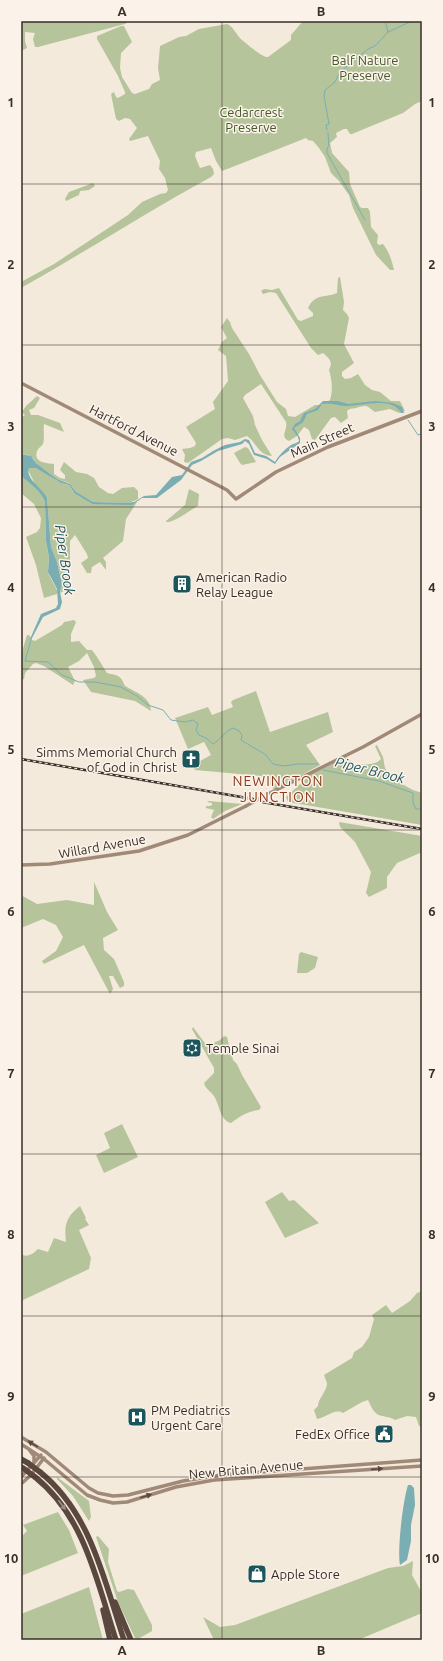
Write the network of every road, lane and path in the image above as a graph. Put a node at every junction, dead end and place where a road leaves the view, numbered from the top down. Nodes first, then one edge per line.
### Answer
1 (21, 383) edge
2 (422, 411) edge
3 (236, 499) joint
4 (422, 714) edge
5 (21, 865) edge
6 (21, 1437) edge
7 (21, 1444) edge
8 (27, 1447) junction
9 (46, 1452) junction
10 (42, 1458) junction
11 (422, 1460) edge
12 (25, 1461) edge
13 (396, 1462) junction
14 (422, 1466) edge
15 (22, 1468) edge
16 (396, 1468) junction
17 (233, 1474) junction
18 (21, 1477) edge
19 (237, 1478) junction
20 (182, 1483) junction
21 (21, 1484) edge
22 (136, 1493) junction
23 (132, 1500) junction
24 (98, 1560) junction
25 (100, 1592) junction
26 (131, 1639) edge
27 (110, 1640) edge
28 (116, 1640) edge
29 (124, 1640) edge

1 - 3 main road, Hartford Avenue
2 - 3 main road, Main Street
4 - 5 main road, Willard Avenue, bridge
9 -> 6 main road, New Britain Avenue
7 - 8 main road, New Britain Avenue
8 - 10 main road, New Britain Avenue
8 - 12 main road
9 - 10 main road
9 - 22 main road, New Britain Avenue
10 - 12 main road
10 - 21 main road
10 - 23 main road, New Britain Avenue
11 - 13 main road, New Britain Avenue
12 - 18 main road
12 - 24 highway, bridge
13 - 16 main road
13 - 17 main road, New Britain Avenue
14 - 16 main road, New Britain Avenue
15 -> 25 highway, bridge
19 -> 16 main road, New Britain Avenue
17 - 19 main road
17 - 20 main road, New Britain Avenue
19 - 20 main road, New Britain Avenue
20 - 22 main road, New Britain Avenue
23 -> 20 main road, New Britain Avenue
22 - 23 main road
24 - 26 highway
24 - 29 highway
25 - 27 highway
25 - 28 highway

